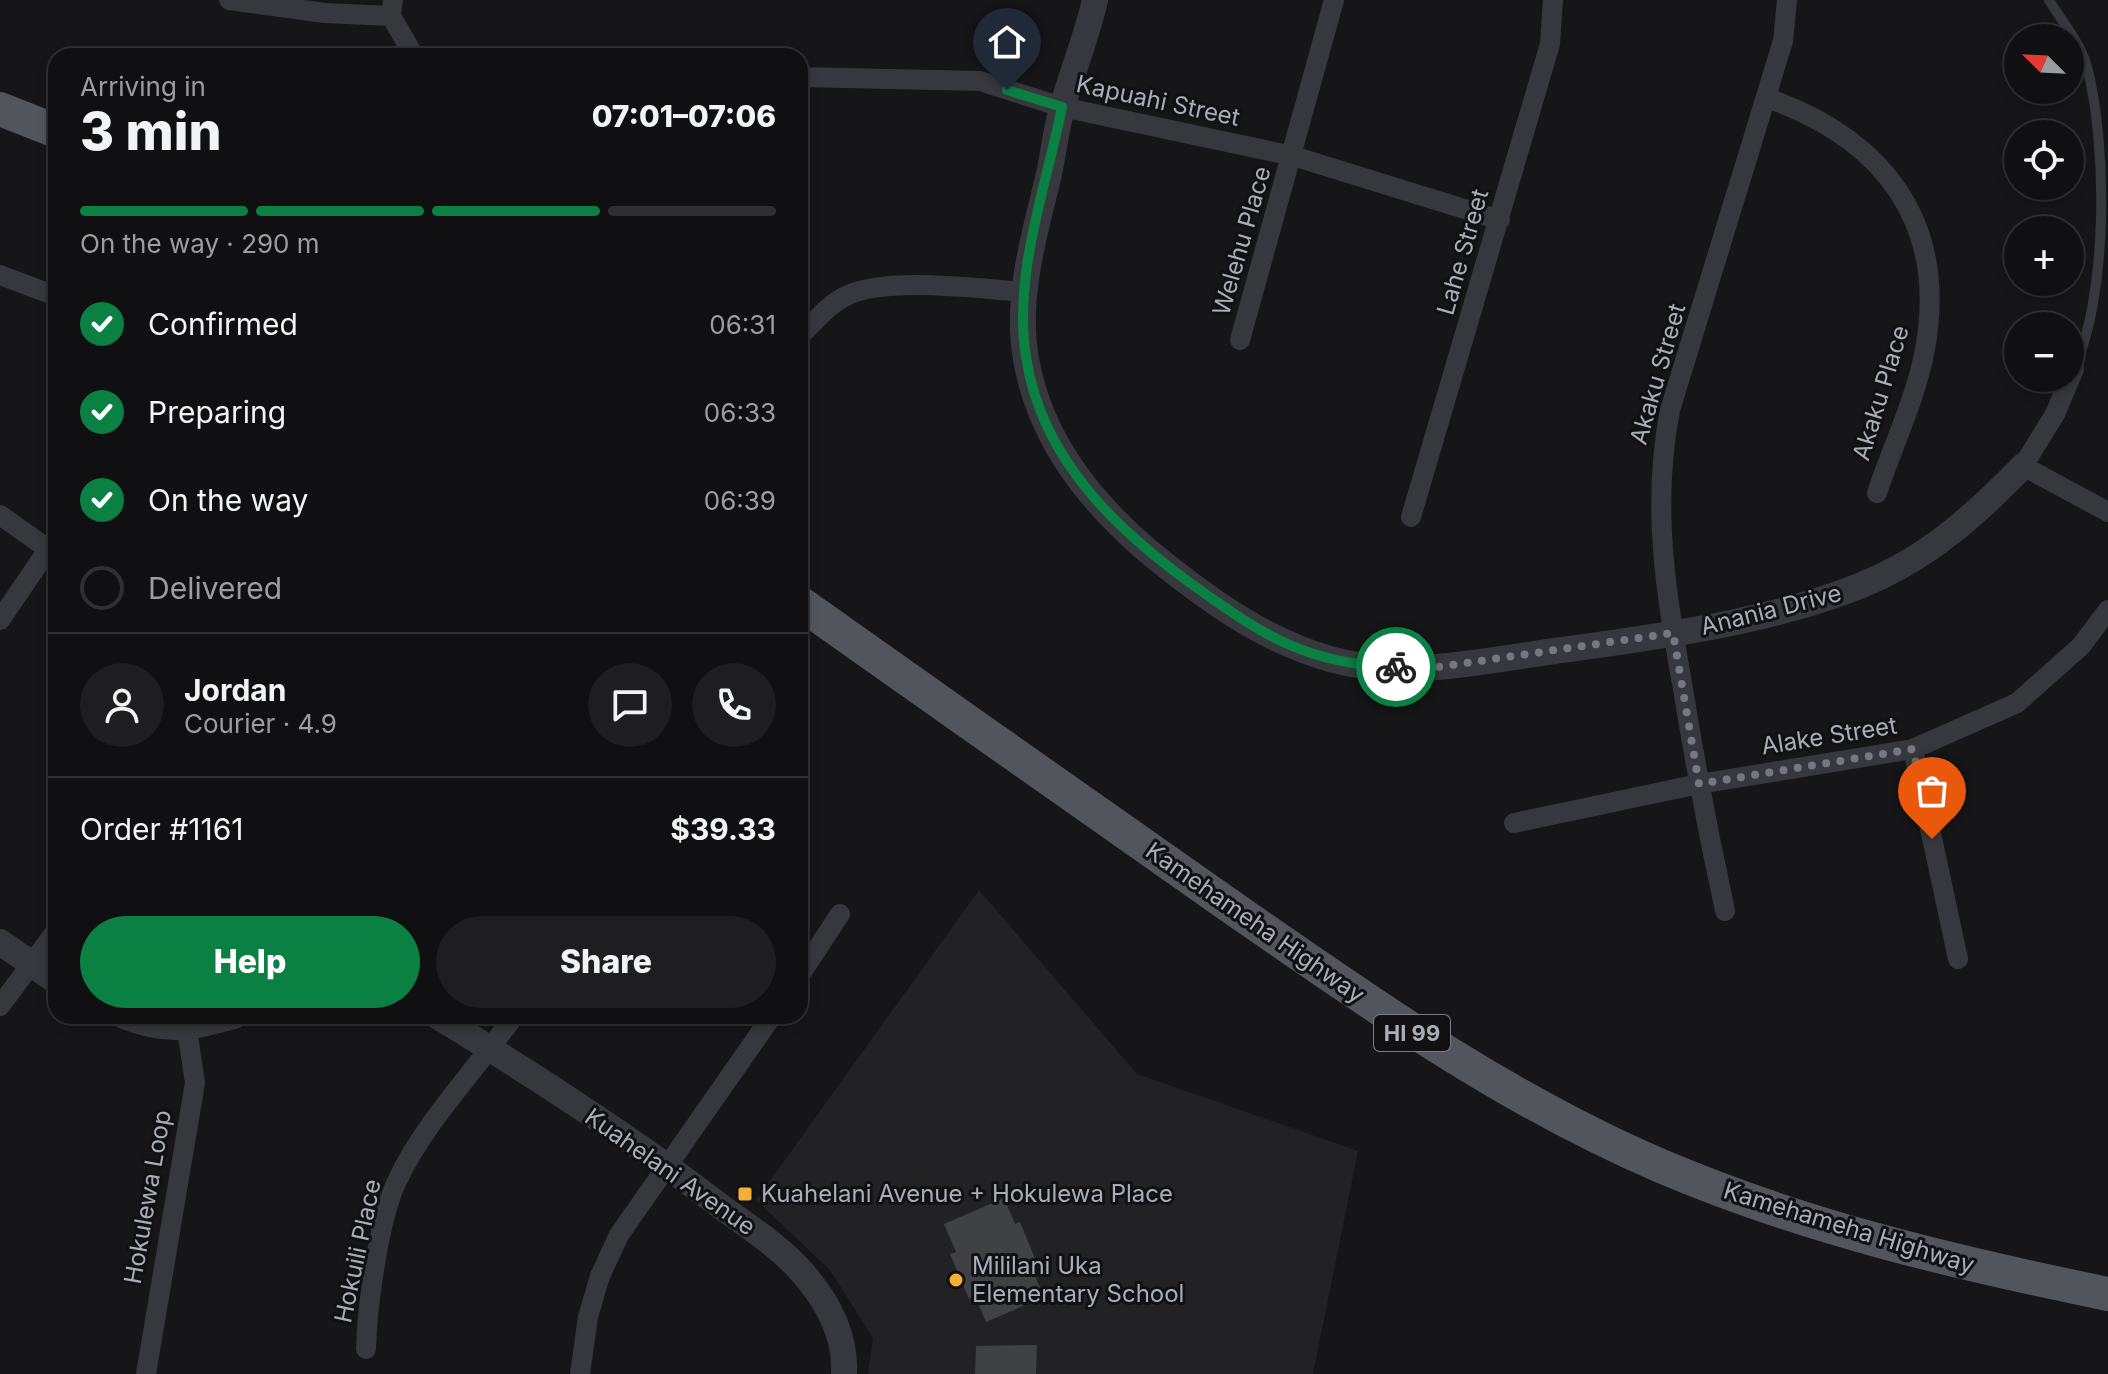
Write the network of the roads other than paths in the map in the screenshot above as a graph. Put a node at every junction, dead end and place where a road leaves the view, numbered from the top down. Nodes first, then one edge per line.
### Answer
1 (229, 0) edge
2 (1095, 0) edge
3 (1334, 0) edge
4 (1553, 0) edge
5 (1787, 0) edge
6 (2049, 0) edge
7 (392, 8) edge
8 (410, 48) edge
9 (808, 77) edge
10 (1767, 98) junction
11 (1062, 107) junction
12 (0, 109) edge
13 (48, 128) edge
14 (1293, 156) junction
15 (1500, 220) junction
16 (0, 275) edge
17 (1025, 292) junction
18 (48, 293) edge
19 (808, 329) edge
20 (1240, 340) dead end
21 (2084, 351) edge
22 (2064, 392) edge
23 (2023, 466) junction
24 (1877, 493) dead end
25 (2108, 512) edge
26 (0, 515) edge
27 (1411, 517) dead end
28 (48, 542) edge
29 (48, 550) edge
30 (808, 609) edge
31 (2108, 610) edge
32 (0, 620) edge
33 (1673, 633) junction
34 (1913, 749) junction
35 (1699, 784) junction
36 (1514, 823) dead end
37 (1725, 911) dead end
38 (840, 914) dead end
39 (0, 942) edge
40 (48, 943) edge
41 (1958, 959) dead end
42 (808, 963) edge
43 (34, 964) junction
44 (48, 975) edge
45 (0, 1006) edge
46 (145, 1024) edge
47 (205, 1024) edge
48 (450, 1024) edge
49 (508, 1024) edge
50 (766, 1024) edge
51 (187, 1029) junction
52 (491, 1049) junction
53 (668, 1167) junction
54 (2108, 1294) edge
55 (366, 1349) dead end
56 (146, 1374) edge
57 (580, 1374) edge
58 (844, 1374) edge

1 - 7 street
2 - 11 street, Anania Drive
3 - 14 street, Welehu Place
4 - 15 street, Lahe Street
5 - 10 street, Akaku Street
6 - 21 lane
7 - 8 street
9 - 11 street, Kapuahi Street
10 - 24 street, Akaku Place
10 - 33 street, Akaku Street
11 - 14 street, Kapuahi Street
11 - 17 street, Anania Drive
12 - 13 main road
14 - 15 street, Kapuahi Street
14 - 20 street, Welehu Place
15 - 27 street, Lahe Street
16 - 18 street
17 - 19 street
17 - 33 street, Anania Drive
22 - 23 street, Anania Drive
23 - 25 street
23 - 33 street, Anania Drive
26 - 28 street
29 - 32 street
30 - 54 main road, Kamehameha Highway / HI 99
31 - 34 street, Alake Street
33 - 35 street, Akaku Street
34 - 35 street, Alake Street
34 - 41 street
35 - 36 street, Alake Street
35 - 37 street, Akaku Street
38 - 42 street
39 - 43 street
40 - 43 street
43 - 44 street
43 - 45 street
46 - 51 street
47 - 51 street
48 - 52 street, Kuahelani Avenue
49 - 52 street, Hokuili Place
50 - 53 street
51 - 56 street, Hokulewa Loop
52 - 53 street, Kuahelani Avenue
52 - 55 street, Hokuili Place
53 - 57 street
53 - 58 street, Kuahelani Avenue

